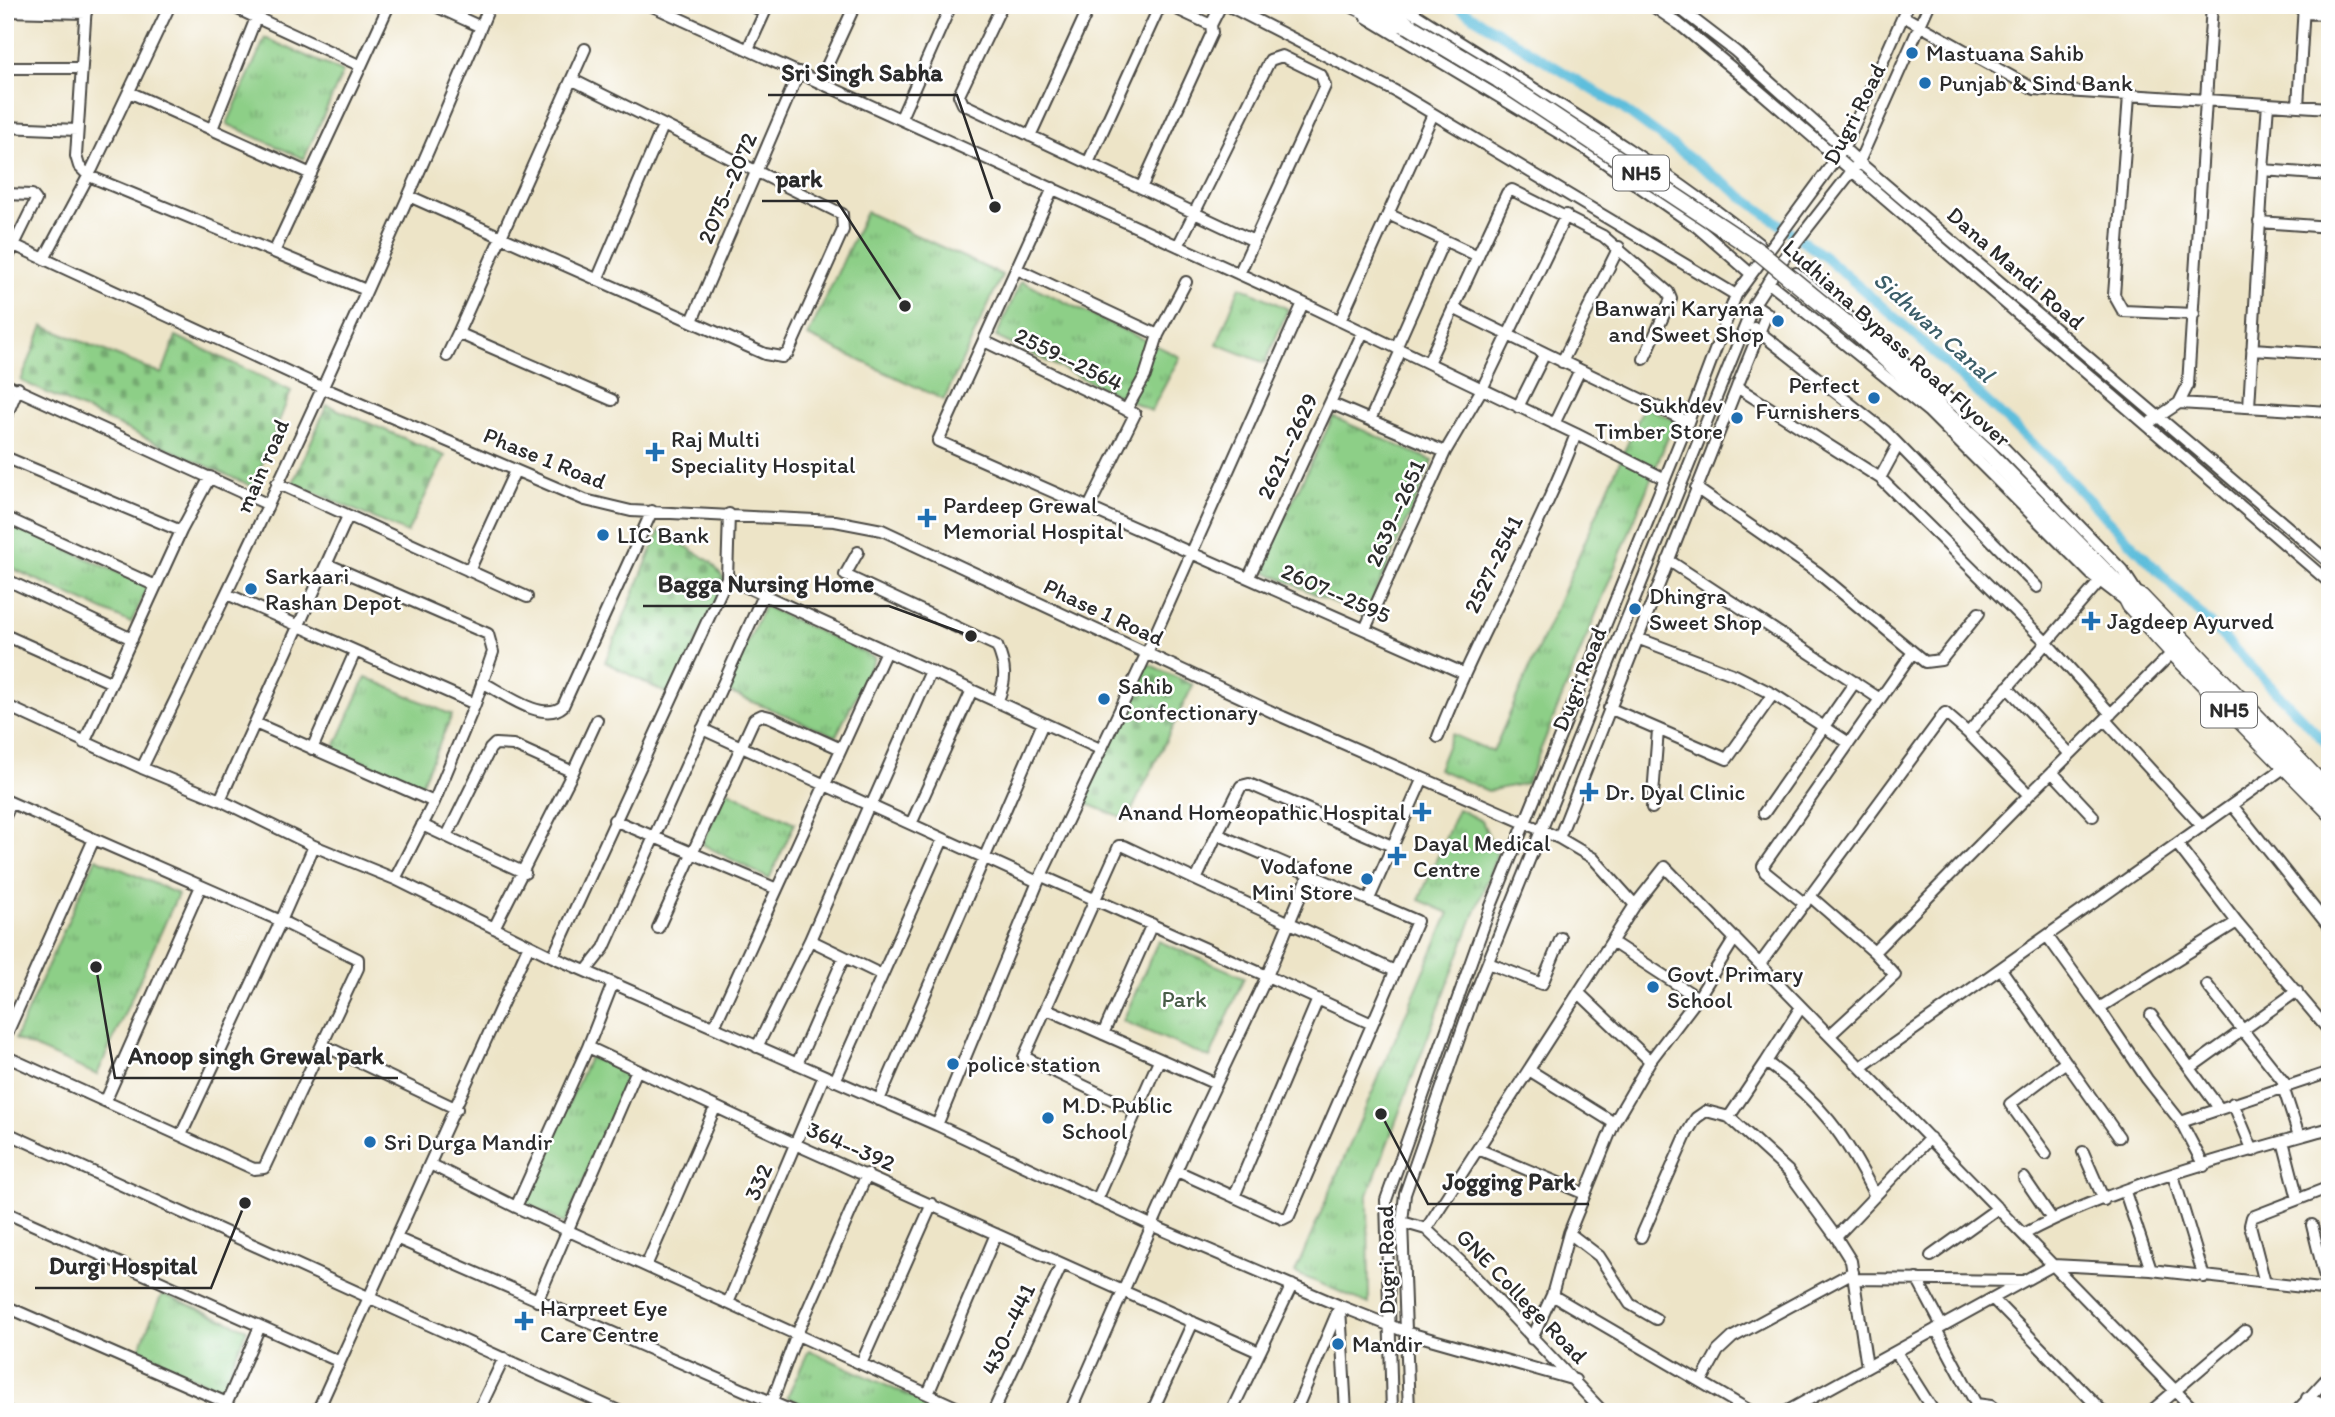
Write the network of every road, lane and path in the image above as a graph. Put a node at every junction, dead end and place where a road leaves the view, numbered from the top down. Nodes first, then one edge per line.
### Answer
1 (170, 5) edge
2 (229, 5) edge
3 (389, 5) edge
4 (433, 5) edge
5 (491, 5) edge
6 (650, 5) edge
7 (750, 5) edge
8 (855, 5) edge
9 (951, 5) edge
10 (1002, 5) edge
11 (1090, 5) edge
12 (1224, 5) edge
13 (1651, 5) edge
14 (1675, 5) edge
15 (1929, 5) edge
16 (2212, 5) edge
17 (1163, 6) edge
18 (1356, 6) edge
19 (1387, 6) edge
20 (86, 9) edge
21 (767, 9) edge
22 (2304, 9) edge
23 (5, 11) edge
24 (1905, 11) edge
25 (2330, 14) edge
26 (256, 18) junction
27 (1211, 25) junction
28 (1920, 25) junction
29 (1409, 26) junction
30 (481, 27) junction
31 (585, 49) dead end
32 (748, 49) junction
33 (1332, 59) junction
34 (361, 66) junction
35 (5, 68) edge
36 (81, 68) junction
37 (799, 72) junction
38 (1324, 78) junction
39 (573, 80) junction
40 (820, 81) junction
41 (129, 92) junction
42 (2129, 96) junction
43 (2207, 101) junction
44 (2268, 104) junction
45 (2298, 106) junction
46 (2330, 108) edge
47 (1433, 114) junction
48 (901, 118) junction
49 (663, 126) junction
50 (5, 127) edge
51 (212, 129) junction
52 (77, 130) junction
53 (1030, 136) junction
54 (1844, 148) junction
55 (1836, 159) junction
56 (1859, 162) junction
57 (1088, 163) junction
58 (2263, 170) junction
59 (1851, 172) junction
60 (756, 173) junction
61 (311, 174) junction
62 (2330, 175) edge
63 (89, 176) junction
64 (1053, 188) junction
65 (1141, 188) junction
66 (5, 194) edge
67 (409, 196) junction
68 (1196, 214) junction
69 (1388, 214) junction
70 (1566, 215) junction
71 (2259, 222) junction
72 (2330, 227) edge
73 (501, 236) junction
74 (1444, 240) junction
75 (1254, 241) junction
76 (10, 245) edge
77 (1178, 246) junction
78 (1619, 247) junction
79 (1768, 249) junction
80 (275, 250) junction
81 (1478, 256) junction
82 (44, 259) junction
83 (1783, 260) junction
84 (5, 263) edge
85 (1017, 269) junction
86 (1750, 273) junction
87 (1238, 274) junction
88 (597, 280) junction
89 (1186, 282) dead end
90 (1768, 282) junction
91 (366, 290) junction
92 (1736, 295) junction
93 (1303, 303) junction
94 (1754, 304) junction
95 (1453, 308) junction
96 (2194, 314) junction
97 (692, 321) junction
98 (1340, 321) junction
99 (1746, 322) junction
100 (1363, 332) junction
101 (1759, 332) junction
102 (458, 333) junction
103 (1158, 335) junction
104 (1508, 335) junction
105 (984, 341) junction
106 (1399, 349) junction
107 (2252, 349) junction
108 (1545, 354) junction
109 (2330, 354) edge
110 (447, 356) dead end
111 (1644, 359) dead end
112 (1562, 362) junction
113 (1428, 363) junction
114 (1579, 372) junction
115 (5, 384) edge
116 (321, 387) junction
117 (1737, 387) junction
118 (18, 388) junction
119 (1482, 389) junction
120 (612, 400) dead end
121 (1330, 403) junction
122 (2179, 403) junction
123 (1518, 407) junction
124 (2249, 407) junction
125 (1131, 412) junction
126 (2330, 412) edge
127 (2158, 416) junction
128 (5, 419) edge
129 (1370, 420) junction
130 (1688, 422) junction
131 (1554, 424) junction
132 (2147, 425) junction
133 (1576, 434) junction
134 (1898, 445) junction
135 (1445, 452) junction
136 (5, 457) edge
137 (515, 471) junction
138 (210, 477) junction
139 (1880, 478) junction
140 (1665, 479) junction
141 (277, 483) junction
142 (1696, 488) junction
143 (267, 504) junction
144 (1089, 507) junction
145 (652, 511) junction
146 (729, 514) junction
147 (348, 516) junction
148 (5, 517) edge
149 (181, 531) junction
150 (1191, 551) junction
151 (858, 552) dead end
152 (1668, 560) junction
153 (2330, 563) edge
154 (327, 564) junction
155 (469, 571) junction
156 (1249, 577) junction
157 (727, 578) junction
158 (5, 579) edge
159 (2100, 581) junction
160 (2330, 583) edge
161 (156, 586) junction
162 (2037, 587) dead end
163 (227, 594) junction
164 (763, 595) junction
165 (527, 597) dead end
166 (2136, 601) junction
167 (1979, 613) dead end
168 (299, 627) junction
169 (1365, 629) junction
170 (5, 635) edge
171 (1637, 638) junction
172 (132, 639) junction
173 (2045, 641) junction
174 (886, 651) junction
175 (355, 652) junction
176 (1913, 652) junction
177 (2173, 652) junction
178 (1146, 655) junction
179 (931, 671) junction
180 (1463, 673) junction
181 (482, 682) junction
182 (1855, 682) junction
183 (112, 683) junction
184 (2007, 687) junction
185 (972, 690) junction
186 (1773, 694) junction
187 (1880, 699) junction
188 (997, 702) junction
189 (475, 704) junction
190 (5, 705) edge
191 (1609, 708) junction
192 (2108, 717) junction
193 (597, 720) dead end
194 (255, 723) junction
195 (1044, 723) junction
196 (1823, 727) junction
197 (702, 729) junction
198 (1658, 730) junction
199 (1968, 733) junction
200 (1438, 737) dead end
201 (84, 743) junction
202 (1849, 743) junction
203 (740, 746) junction
204 (312, 749) junction
205 (841, 749) junction
206 (1100, 749) junction
207 (2070, 754) junction
208 (142, 768) junction
209 (2284, 768) junction
210 (573, 772) junction
211 (2052, 772) junction
212 (1422, 780) junction
213 (824, 785) junction
214 (2330, 793) edge
215 (2029, 795) junction
216 (220, 800) junction
217 (8, 801) edge
218 (434, 802) junction
219 (2232, 805) junction
220 (870, 806) junction
221 (1652, 807) dead end
222 (2330, 812) edge
223 (1764, 813) dead end
224 (5, 816) edge
225 (2093, 816) dead end
226 (614, 820) junction
227 (911, 824) junction
228 (1525, 824) junction
229 (422, 825) junction
230 (2202, 826) junction
231 (1541, 831) junction
232 (1217, 834) junction
233 (447, 836) junction
234 (654, 837) junction
235 (1559, 838) junction
236 (94, 839) junction
237 (943, 839) junction
238 (2177, 844) junction
239 (314, 846) junction
240 (1392, 846) junction
241 (691, 853) junction
242 (985, 857) junction
243 (525, 873) junction
244 (1309, 875) junction
245 (395, 879) junction
246 (1040, 879) junction
247 (1196, 880) junction
248 (201, 886) junction
249 (777, 889) junction
250 (1369, 899) junction
251 (1096, 901) junction
252 (1808, 901) junction
253 (1635, 905) junction
254 (281, 921) junction
255 (2237, 922) junction
256 (1152, 924) junction
257 (1289, 924) junction
258 (494, 928) junction
259 (658, 928) dead end
260 (2330, 928) edge
261 (2048, 937) junction
262 (1561, 938) dead end
263 (1735, 938) junction
264 (810, 940) junction
265 (1612, 942) junction
266 (529, 945) junction
267 (1874, 952) junction
268 (553, 957) junction
269 (844, 957) junction
270 (1488, 963) junction
271 (1760, 964) junction
272 (2001, 969) junction
273 (586, 971) junction
274 (1395, 971) junction
275 (882, 975) junction
276 (1267, 976) junction
277 (613, 983) junction
278 (2207, 985) dead end
279 (2297, 991) junction
280 (1578, 993) junction
281 (1698, 998) junction
282 (1318, 999) junction
283 (1801, 1007) junction
284 (2099, 1008) junction
285 (1047, 1009) junction
286 (2151, 1015) dead end
287 (1373, 1024) junction
288 (714, 1027) junction
289 (2244, 1031) junction
290 (2330, 1032) edge
291 (1103, 1034) junction
292 (1830, 1035) junction
293 (5, 1038) edge
294 (323, 1045) junction
295 (588, 1047) junction
296 (757, 1047) junction
297 (5, 1056) edge
298 (1159, 1060) junction
299 (1650, 1061) junction
300 (1766, 1062) junction
301 (2066, 1062) junction
302 (797, 1064) junction
303 (1861, 1067) junction
304 (2190, 1068) junction
305 (1529, 1070) junction
306 (636, 1072) junction
307 (2330, 1072) edge
308 (829, 1078) junction
309 (1216, 1084) junction
310 (2285, 1086) junction
311 (106, 1100) junction
312 (878, 1100) junction
313 (2233, 1103) junction
314 (715, 1108) junction
315 (2219, 1108) junction
316 (457, 1109) junction
317 (1136, 1111) junction
318 (1729, 1117) junction
319 (2181, 1122) junction
320 (1614, 1123) junction
321 (937, 1125) junction
322 (2330, 1128) edge
323 (5, 1132) edge
324 (182, 1133) junction
325 (2299, 1136) junction
326 (1930, 1138) junction
327 (2119, 1138) dead end
328 (2283, 1141) junction
329 (797, 1145) junction
330 (1478, 1149) junction
331 (2253, 1151) junction
332 (2083, 1152) dead end
333 (2046, 1154) dead end
334 (432, 1165) junction
335 (2204, 1166) junction
336 (1177, 1171) junction
337 (867, 1174) junction
338 (2173, 1175) junction
339 (2024, 1178) dead end
340 (2330, 1187) edge
341 (2125, 1192) junction
342 (1585, 1194) junction
343 (1874, 1194) junction
344 (1234, 1197) junction
345 (2298, 1199) junction
346 (1097, 1200) junction
347 (2104, 1200) junction
348 (932, 1204) junction
349 (516, 1207) junction
350 (1998, 1208) junction
351 (5, 1212) edge
352 (2052, 1219) junction
353 (1402, 1222) junction
354 (1151, 1225) junction
355 (2312, 1225) dead end
356 (1426, 1229) junction
357 (567, 1230) junction
358 (1569, 1233) junction
359 (996, 1234) junction
360 (2024, 1234) junction
361 (1641, 1237) dead end
362 (1836, 1237) junction
363 (396, 1238) junction
364 (1931, 1256) dead end
365 (1062, 1264) junction
366 (2053, 1265) junction
367 (646, 1266) junction
368 (2151, 1270) junction
369 (1854, 1276) junction
370 (2204, 1277) junction
371 (1917, 1279) junction
372 (2023, 1281) junction
373 (2265, 1283) junction
374 (1292, 1285) junction
375 (1124, 1290) junction
376 (2329, 1290) edge
377 (369, 1295) junction
378 (1552, 1295) junction
379 (1993, 1299) junction
380 (537, 1301) junction
381 (728, 1303) junction
382 (5, 1306) edge
383 (1340, 1306) junction
384 (1656, 1319) dead end
385 (1193, 1322) junction
386 (260, 1326) junction
387 (1391, 1327) junction
388 (1939, 1327) junction
389 (2245, 1331) dead end
390 (1409, 1333) junction
391 (797, 1334) junction
392 (1532, 1339) junction
393 (1259, 1352) junction
394 (1896, 1352) junction
395 (504, 1358) junction
396 (338, 1362) junction
397 (861, 1364) junction
398 (1867, 1367) junction
399 (2330, 1375) edge
400 (1575, 1380) junction
401 (1701, 1382) junction
402 (2176, 1391) junction
403 (929, 1394) junction
404 (2307, 1398) junction
405 (770, 1406) edge
406 (225, 1407) edge
407 (2330, 1407) edge
408 (1599, 1410) edge
409 (317, 1412) edge
410 (478, 1412) edge
411 (621, 1412) edge
412 (794, 1412) edge
413 (967, 1412) edge
414 (993, 1412) edge
415 (1070, 1412) edge
416 (1152, 1412) edge
417 (1231, 1412) edge
418 (1295, 1412) edge
419 (1346, 1412) edge
420 (1392, 1412) edge
421 (1409, 1412) edge
422 (1752, 1412) edge
423 (1786, 1412) edge
424 (1934, 1412) edge
425 (1998, 1412) edge
426 (2103, 1412) edge
427 (2150, 1412) edge
428 (2196, 1412) edge
429 (2296, 1412) edge

1 - 41 street
2 - 26 street
3 - 34 street
4 - 30 street
5 - 30 street, main road
6 - 32 street
7 - 21 street
8 - 40 street
9 - 48 street
10 - 53 street
11 - 53 street
12 - 27 street
12 - 33 street
13 - 55 street
14 - 54 street, Dana Mandi Road
15 - 28 street, Dugri Road
16 - 43 street
17 - 27 street
17 - 57 street
18 - 29 highway, Ludhiana Bypass Road Flyover / NH5
18 - 86 street
19 - 29 highway, Ludhiana Bypass Road Flyover / NH5
19 - 79 street
20 - 23 street
20 - 36 street
21 - 32 street
22 - 25 street
22 - 45 street
24 - 28 street
24 - 54 street, Dugri Road
26 - 34 street
26 - 51 street
27 - 65 street
28 - 42 street
28 - 56 street, Dugri Road
29 - 166 highway, Ludhiana Bypass Road Flyover / NH5, bridge
30 - 67 street, main road
31 - 39 street
32 - 37 street
33 - 38 street
33 - 47 street
34 - 61 street
35 - 36 street
36 - 52 street
37 - 40 street
37 - 60 street, 2075--2072
38 - 68 street
38 - 75 street
39 - 49 street
39 - 73 street
40 - 48 street
41 - 51 street
41 - 63 street
42 - 43 street
42 - 96 street
43 - 44 street
43 - 96 street
44 - 45 street
44 - 58 street
45 - 46 street
47 - 69 street
47 - 92 street
48 - 64 street
49 - 60 street
49 - 88 street
50 - 52 street
51 - 61 street
52 - 63 street
53 - 57 street
54 - 55 street, Dugri Road
54 - 56 street, Dana Mandi Road
55 - 59 street
55 - 79 street, Dugri Road
56 - 59 street, Dugri Road
56 - 127 street, Dana Mandi Road
57 - 65 street
58 - 62 street
58 - 71 street
59 - 83 street, Dugri Road
59 - 132 street
60 - 97 street, 2075--2072
60 - 97 street
61 - 80 street
63 - 80 street
63 - 82 street
64 - 77 street
64 - 85 street
65 - 68 street
66 - 76 street
67 - 73 street
67 - 91 street, main road
68 - 75 street
68 - 77 street
69 - 74 street
69 - 98 street
70 - 78 street
70 - 81 street
70 - 104 street
71 - 72 street
71 - 107 street
73 - 88 street
73 - 102 street
74 - 81 street
74 - 106 street
75 - 87 street
76 - 82 street, Phase 1 Road
76 - 84 street
77 - 87 street
78 - 111 street
78 - 112 street
79 - 83 street
79 - 86 street, Dugri Road
80 - 91 street
81 - 95 street
82 - 116 street, Phase 1 Road
83 - 90 street, Dugri Road
83 - 166 street
85 - 103 street
85 - 105 street
86 - 92 street, Dugri Road
87 - 93 street
88 - 97 street
89 - 103 street
90 - 94 street, Dugri Road
90 - 159 street
91 - 116 street, main road
92 - 130 street, Dugri Road
93 - 98 street
93 - 150 street
94 - 99 street, Dugri Road
94 - 101 street
95 - 104 street
95 - 113 street
96 - 122 street
98 - 100 street
99 - 101 street
99 - 231 street, Dugri Road
100 - 106 street
100 - 121 street, 2621--2629
101 - 117 street
101 - 134 street
102 - 110 street
102 - 120 street
103 - 125 street
104 - 108 street
104 - 119 street
105 - 125 street, 2559--2564
105 - 144 street, 2607--2595
106 - 113 street
106 - 129 street
107 - 109 street
107 - 124 street
108 - 112 street
108 - 123 street
112 - 114 street
113 - 119 street
114 - 130 street
114 - 131 street
115 - 118 street
116 - 137 street, Phase 1 Road
116 - 141 street, main road
117 - 139 street
117 - 142 street
118 - 128 street
118 - 138 street
119 - 123 street
119 - 135 street
121 - 129 street, 2639--2651
121 - 156 street, 2621--2629
122 - 124 street
122 - 127 street
123 - 131 street
124 - 126 street
125 - 144 street
127 - 132 street
127 - 153 street, Dana Mandi Road
129 - 135 street, 2639--2651
130 - 140 street, Dugri Road
131 - 133 street
132 - 160 street
133 - 140 street
133 - 180 street, 2527-2541
134 - 139 street
134 - 162 street
135 - 169 street, 2639--2651
136 - 149 street
137 - 145 street, Phase 1 Road
137 - 155 street
138 - 143 street
138 - 149 street
139 - 173 street
140 - 228 street, Dugri Road
141 - 143 street, main road
141 - 147 street
142 - 152 street
142 - 176 street
143 - 163 street, main road
144 - 150 street, 2607--2595
145 - 146 street, Phase 1 Road
145 - 181 street
146 - 157 street
146 - 178 street, Phase 1 Road
147 - 154 street
147 - 155 street
148 - 161 street
149 - 161 street
150 - 156 street, 2607--2595
150 - 178 street
151 - 188 street
152 - 171 street
152 - 182 street
154 - 168 street
154 - 181 street
155 - 165 street
156 - 169 street, 2607--2595
157 - 164 street
157 - 226 street
158 - 172 street
159 - 166 street
159 - 173 street
161 - 172 street
163 - 168 street
163 - 208 street, main road
164 - 174 street
164 - 197 street
166 - 177 highway, NH5
166 - 214 highway, NH5
167 - 176 street
168 - 175 street
168 - 194 street
169 - 180 street, 2607--2595
170 - 183 street
171 - 186 street
171 - 191 street
172 - 183 street
173 - 184 street
173 - 192 street
174 - 179 street
174 - 205 street
175 - 189 street
175 - 204 street
176 - 187 street
177 - 192 street
177 - 209 highway, NH5
178 - 206 street
178 - 212 street, Phase 1 Road
179 - 185 street
179 - 220 street
180 - 200 street, 2527-2541
181 - 189 street
182 - 187 street
182 - 196 street
183 - 201 street
184 - 199 street
184 - 207 street
185 - 188 street
185 - 227 street
186 - 196 street
186 - 198 street
187 - 202 street
188 - 195 street
189 - 218 street
190 - 201 street
191 - 198 street
191 - 235 street
192 - 207 street
192 - 230 street
193 - 210 street
194 - 204 street
194 - 216 street
195 - 206 street
195 - 242 street
196 - 202 street
196 - 223 street
197 - 203 street
197 - 234 street
198 - 221 street
199 - 215 street
199 - 252 street
201 - 208 street
202 - 252 street
203 - 205 street
203 - 213 street
203 - 241 street
204 - 218 street
205 - 213 street
206 - 246 street
207 - 211 street
208 - 216 street
209 - 219 street
209 - 222 highway, NH5
210 - 233 street
210 - 243 street
211 - 215 street
211 - 225 street
212 - 228 street, Phase 1 Road
212 - 240 street
213 - 220 street
213 - 249 street
215 - 267 street
216 - 239 street
217 - 224 street
217 - 236 street
218 - 229 street
219 - 230 street
219 - 260 street
220 - 227 street
220 - 264 street
226 - 234 street
226 - 268 street
227 - 237 street
228 - 231 street, Phase 1 Road
228 - 387 street, Dugri Road
229 - 233 street
229 - 245 street
230 - 238 street
231 - 235 street, Phase 1 Road
231 - 270 street, Dugri Road
232 - 240 street
232 - 244 street
232 - 247 street
233 - 243 street
234 - 241 street
234 - 273 street
235 - 253 street, Phase 1 Road
236 - 248 street
236 - 293 street
237 - 242 street
237 - 275 street, 332
238 - 255 street
238 - 261 street
239 - 245 street
239 - 254 street
240 - 250 street
241 - 249 street
241 - 259 street
242 - 246 street
242 - 312 street
243 - 258 street
244 - 250 street
244 - 257 street
245 - 258 street
246 - 251 street
246 - 321 street
247 - 251 street
247 - 257 street
248 - 254 street
248 - 311 street
249 - 288 street
250 - 274 street
251 - 256 street
251 - 285 street
252 - 267 street
252 - 271 street
253 - 263 street
253 - 265 street
254 - 294 street
254 - 324 street
255 - 279 street
255 - 284 street
256 - 276 street
256 - 291 street
257 - 274 street
257 - 276 street
258 - 266 street
261 - 272 street
261 - 284 street
262 - 270 street
263 - 271 street
263 - 281 street
264 - 269 street
264 - 296 street
265 - 280 street
265 - 281 street
266 - 268 street
266 - 316 street
267 - 292 street
268 - 273 street
269 - 275 street
269 - 302 street
270 - 353 street, Dugri Road
271 - 283 street
272 - 301 street
272 - 303 street
273 - 277 street
274 - 287 street
275 - 308 street, 332
276 - 282 street
276 - 309 street
277 - 288 street
277 - 295 street
278 - 289 street
279 - 289 street
279 - 290 street
280 - 299 street
280 - 305 street
281 - 299 street
282 - 287 street
282 - 344 street
283 - 292 street
283 - 300 street
284 - 319 street
285 - 291 street
285 - 317 street
286 - 304 street
287 - 344 street
288 - 296 street
289 - 304 street
289 - 310 street
291 - 298 street
292 - 303 street
294 - 316 street
294 - 324 street
295 - 306 street, 364--392
295 - 349 street
296 - 302 street
297 - 311 street
298 - 309 street
298 - 317 street
299 - 320 street
300 - 318 street
300 - 343 street
301 - 327 street
301 - 333 street
302 - 308 street
303 - 326 street
304 - 315 street
305 - 320 street
305 - 330 street
306 - 314 street, 364--392
306 - 357 street
307 - 310 street
308 - 312 street
308 - 329 street, 332
309 - 336 street
310 - 313 street
310 - 325 street
311 - 324 street
312 - 321 street
313 - 315 street
313 - 331 street
314 - 329 street, 364--392
314 - 367 street
315 - 319 street
316 - 334 street
317 - 346 street
318 - 361 street
318 - 362 street
319 - 335 street
320 - 342 street
321 - 346 street
322 - 325 street
323 - 377 street
325 - 328 street
326 - 343 street
326 - 350 street
328 - 331 street
328 - 345 street
329 - 337 street, 364--392
329 - 381 street, 332
330 - 342 street
330 - 356 street
331 - 335 street
332 - 347 street
334 - 349 street
334 - 363 street
335 - 338 street
336 - 344 street
336 - 354 street
337 - 348 street, 364--392
337 - 391 street
338 - 341 street
338 - 370 street
339 - 352 street
340 - 345 street
341 - 347 street
341 - 368 street
342 - 358 street
343 - 362 street
345 - 373 street
346 - 354 street
347 - 352 street
348 - 359 street, 364--392
348 - 397 street
349 - 357 street
350 - 360 street
350 - 364 street
351 - 386 street
352 - 360 street
353 - 356 street, GNE College Road
353 - 390 street, Dugri Road
354 - 374 street
354 - 375 street
355 - 376 street
356 - 392 street, GNE College Road
357 - 367 street
357 - 380 street
358 - 378 street
358 - 384 street
359 - 365 street, 364--392
359 - 403 street
360 - 366 street
362 - 369 street
363 - 377 street
363 - 380 street
365 - 375 street, 364--392
365 - 414 street, 430--441
366 - 368 street
366 - 372 street
366 - 402 street
367 - 381 street
368 - 370 street
369 - 371 street
369 - 398 street
369 - 401 street
370 - 373 street
371 - 372 street
371 - 388 street
372 - 379 street
373 - 376 street
374 - 383 street
374 - 393 street
375 - 385 street, 364--392
375 - 415 street
377 - 395 street
377 - 396 street
378 - 392 street
378 - 401 street
379 - 388 street
379 - 426 street
380 - 405 street
381 - 391 street
382 - 406 street
383 - 387 street
383 - 418 street
383 - 419 street
385 - 393 street, 364--392
385 - 416 street
386 - 396 street
386 - 406 street
387 - 390 street
387 - 420 street, Dugri Road
388 - 394 street
388 - 425 street
389 - 402 street
390 - 400 street
390 - 421 street, Dugri Road
391 - 397 street
391 - 405 street
392 - 400 street, GNE College Road
393 - 417 street
394 - 398 street
394 - 424 street
395 - 410 street
395 - 411 street
396 - 409 street
397 - 403 street
398 - 423 street
399 - 404 street
400 - 408 street, GNE College Road
401 - 422 street
402 - 427 street
402 - 428 street
403 - 413 street
404 - 407 street
404 - 429 street
405 - 412 street

